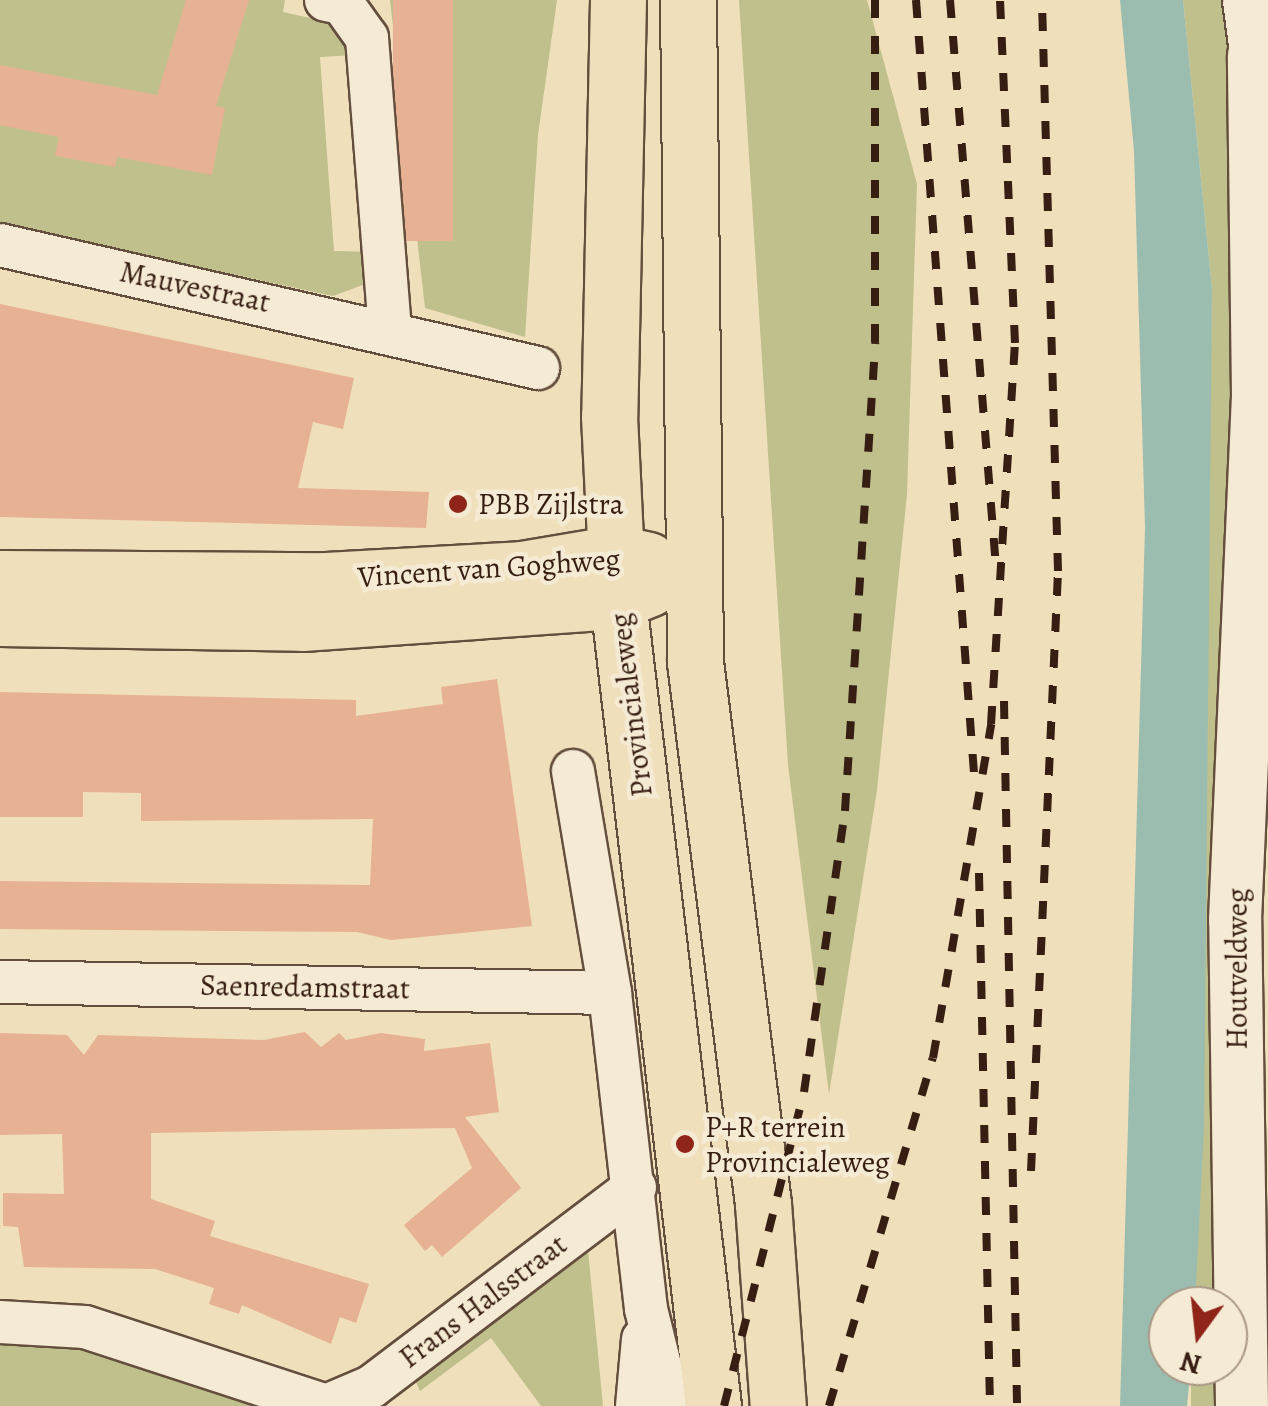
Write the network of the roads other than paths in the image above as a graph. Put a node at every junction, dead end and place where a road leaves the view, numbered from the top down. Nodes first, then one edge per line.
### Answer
1 (326, 0) edge
2 (1248, 0) edge
3 (618, 4) edge
4 (688, 6) edge
5 (1254, 56) junction
6 (1268, 120) edge
7 (0, 245) edge
8 (390, 329) junction
9 (538, 368) dead end
10 (1260, 532) edge
11 (695, 570) junction
12 (617, 577) junction
13 (0, 578) edge
14 (0, 618) edge
15 (573, 771) dead end
16 (0, 982) edge
17 (610, 993) junction
18 (634, 1186) junction
19 (646, 1309) junction
20 (0, 1322) edge
21 (385, 1396) edge
22 (326, 1406) edge
23 (637, 1406) edge
24 (670, 1406) edge
25 (713, 1406) edge
26 (778, 1406) edge
27 (1242, 1406) edge

1 - 8 street
2 - 5 street, Houtveldweg
3 - 12 main road, Provincialeweg
4 - 11 main road
5 - 6 street, Houtveldweg
5 - 10 street, Houtveldweg
7 - 8 street, Mauvestraat
8 - 9 street, Mauvestraat
10 - 27 street, Houtveldweg
11 - 12 main road, Vincent van Goghweg
11 - 26 main road
12 - 13 main road, Vincent van Goghweg
12 - 14 main road, Vincent van Goghweg
12 - 25 main road, Provincialeweg
15 - 17 street
16 - 17 street, Saenredamstraat
17 - 18 street
18 - 19 street
18 - 21 street, Frans Halsstraat
19 - 23 street
19 - 24 street
20 - 22 street
21 - 22 street, Frans Halsstraat

